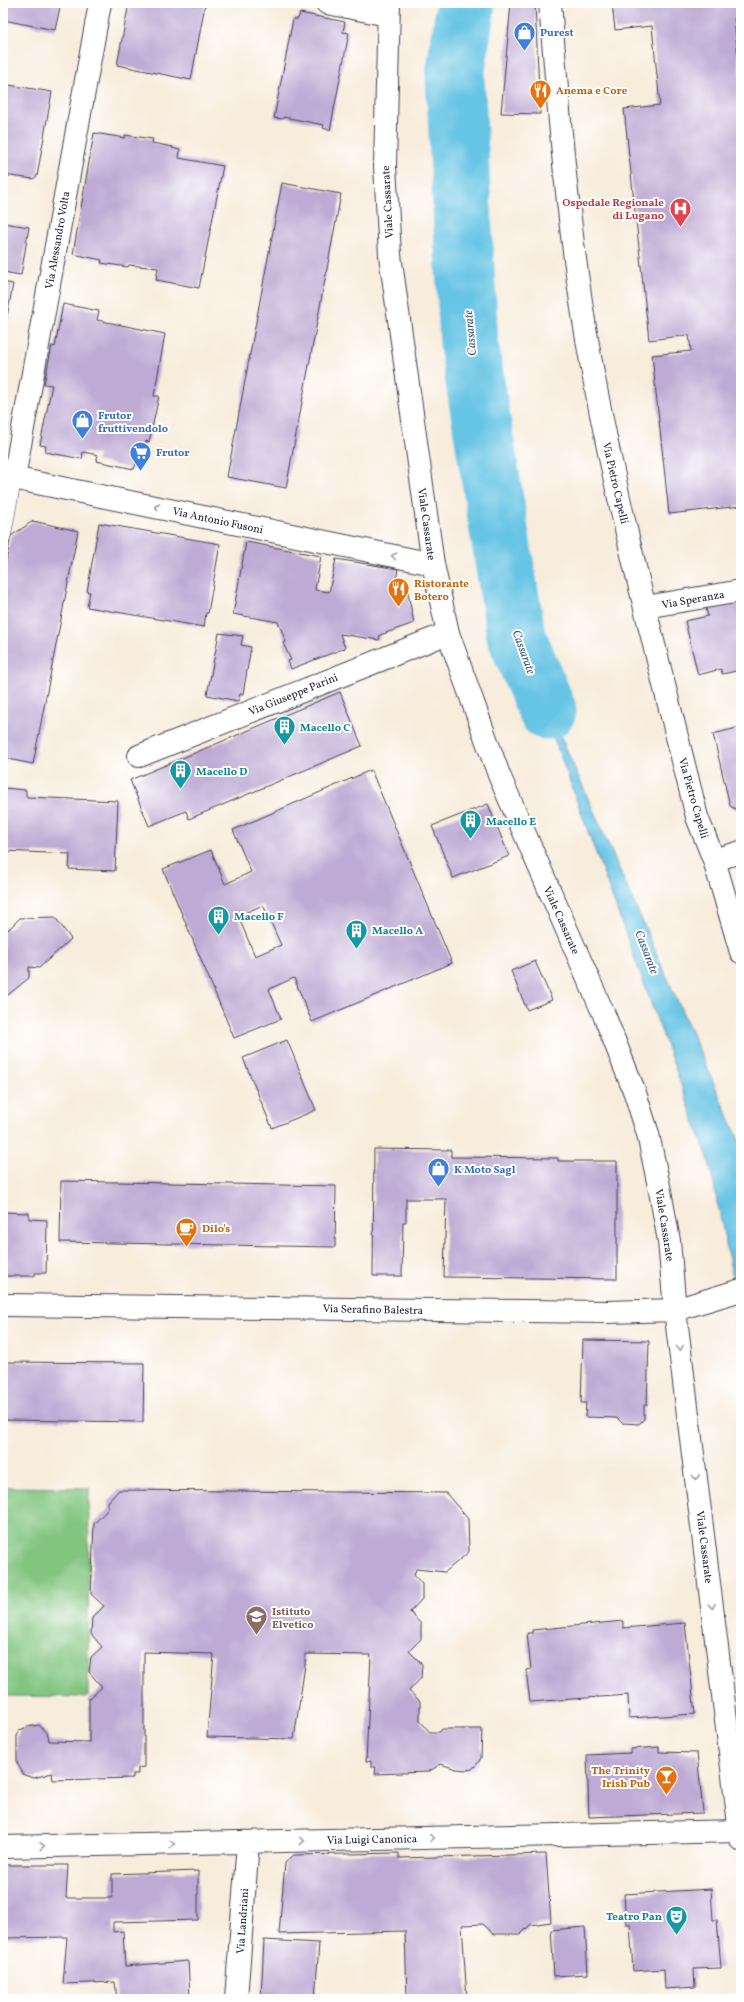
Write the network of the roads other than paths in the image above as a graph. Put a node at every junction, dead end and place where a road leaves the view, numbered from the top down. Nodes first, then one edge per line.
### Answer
1 (100, 3) edge
2 (327, 3) edge
3 (550, 3) edge
4 (388, 9) edge
5 (8, 477) edge
6 (3, 536) edge
7 (433, 564) junction
8 (741, 590) edge
9 (645, 607) junction
10 (448, 633) junction
11 (139, 756) dead end
12 (741, 852) edge
13 (714, 860) junction
14 (741, 952) edge
15 (741, 1290) edge
16 (3, 1305) edge
17 (675, 1310) junction
18 (740, 1835) edge
19 (248, 1842) junction
20 (3, 1847) edge
21 (236, 1999) edge

1 - 5 street, Via Alessandro Volta
2 - 4 street
3 - 9 street, Via Pietro Capelli
4 - 7 street, Viale Cassarate
5 - 6 lane
7 -> 5 street, Via Antonio Fusoni
7 - 10 street, Viale Cassarate
8 - 9 street, Via Speranza
9 - 13 street, Via Pietro Capelli
10 - 11 street, Via Giuseppe Parini
10 - 17 street, Viale Cassarate
12 - 13 street
13 - 14 street, Via Pietro Capelli
15 - 17 street, Via Serafino Balestra
16 - 17 street, Via Serafino Balestra
17 -> 18 street, Viale Cassarate
19 -> 18 street, Via Luigi Canonica
20 -> 19 street, Via Luigi Canonica
19 - 21 street, Via Landriani

